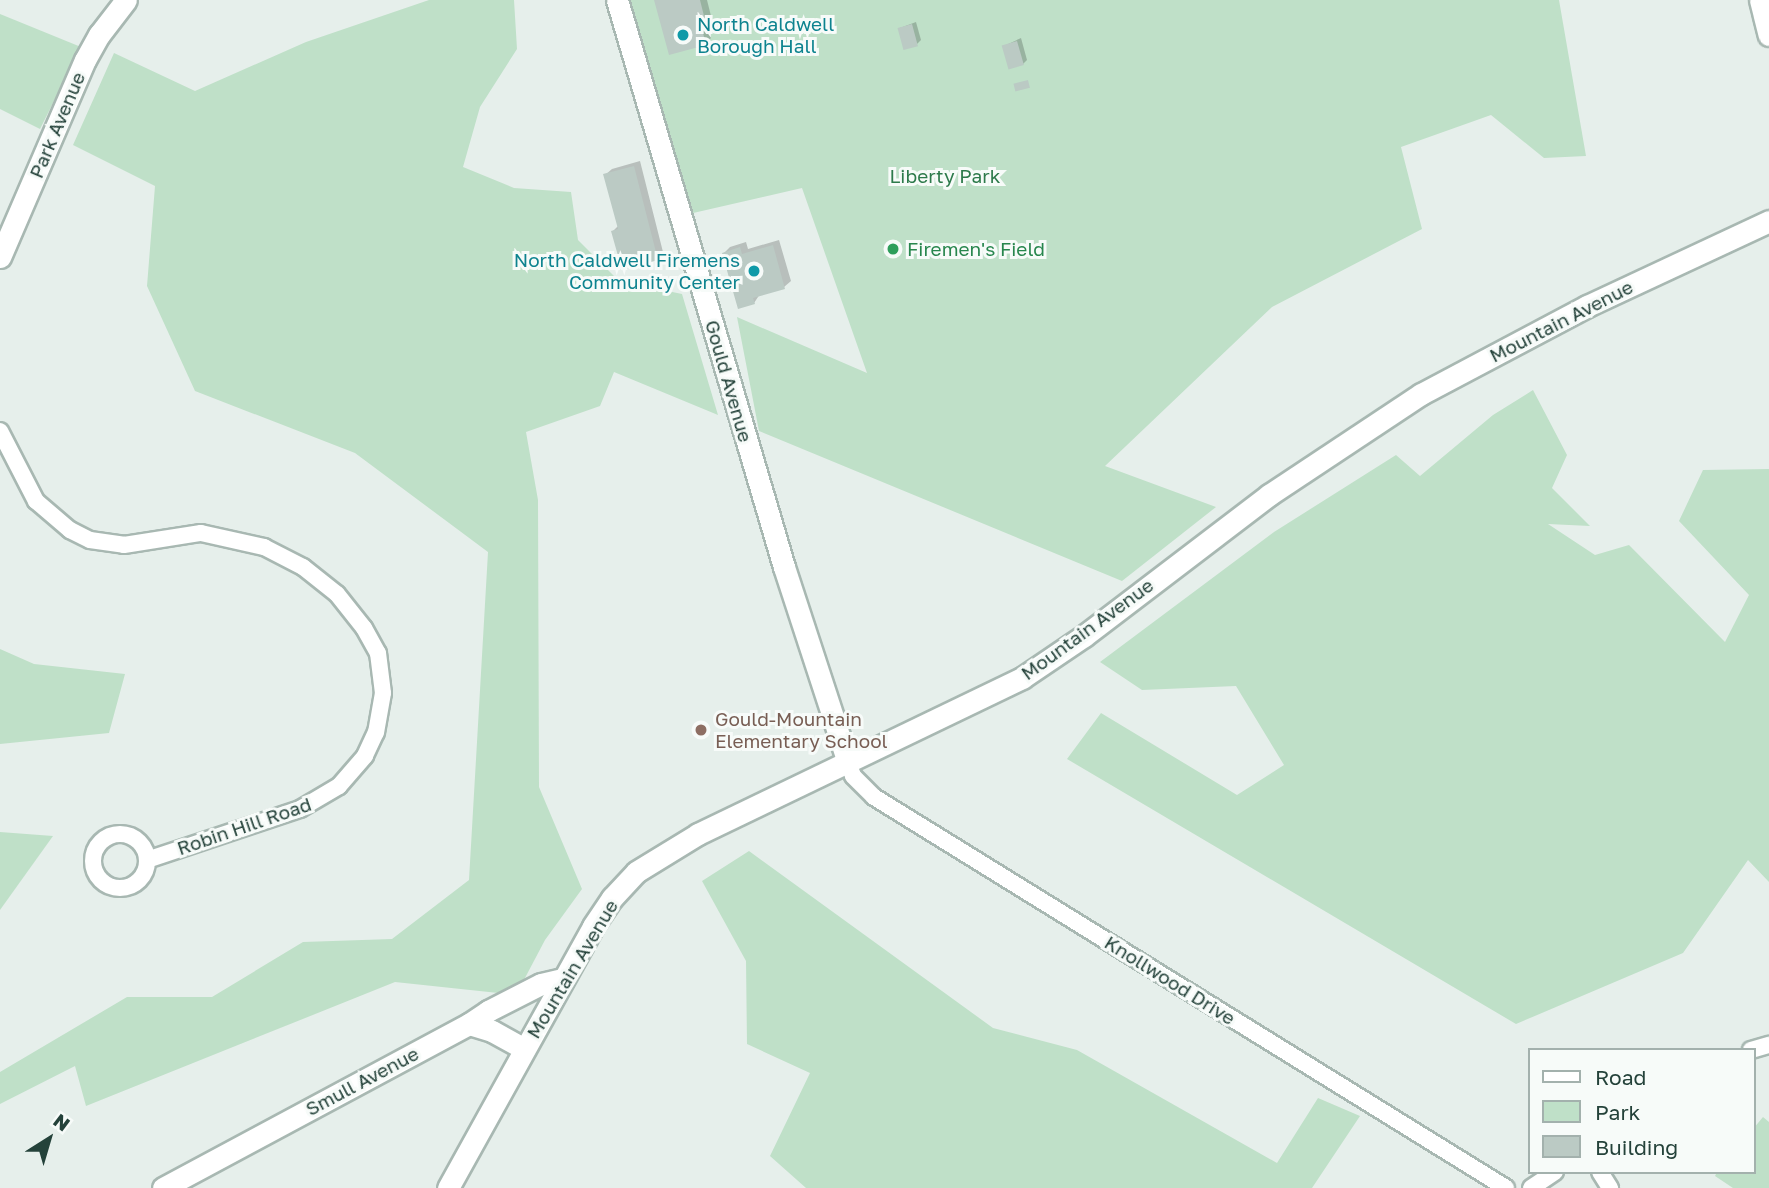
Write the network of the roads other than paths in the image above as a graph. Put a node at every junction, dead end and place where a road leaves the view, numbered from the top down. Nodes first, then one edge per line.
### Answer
1 (126, 0) edge
2 (617, 0) edge
3 (1760, 0) edge
4 (1769, 35) edge
5 (1769, 221) edge
6 (0, 257) edge
7 (0, 432) edge
8 (848, 760) junction
9 (147, 860) dead end
10 (563, 979) junction
11 (469, 1024) junction
12 (524, 1049) junction
13 (1552, 1174) edge
14 (451, 1187) edge
15 (163, 1188) edge
16 (1506, 1188) edge
17 (1531, 1188) edge

1 - 6 street, Park Avenue
2 - 8 street, Gould Avenue
3 - 4 street
5 - 8 street, Mountain Avenue
7 - 9 street, Robin Hill Road
8 - 10 street, Mountain Avenue
8 - 16 street, Knollwood Drive
10 - 11 street, Smull Avenue
10 - 12 street, Mountain Avenue
11 - 12 street
11 - 15 street, Smull Avenue
12 - 14 street, Mountain Avenue
13 - 17 street

